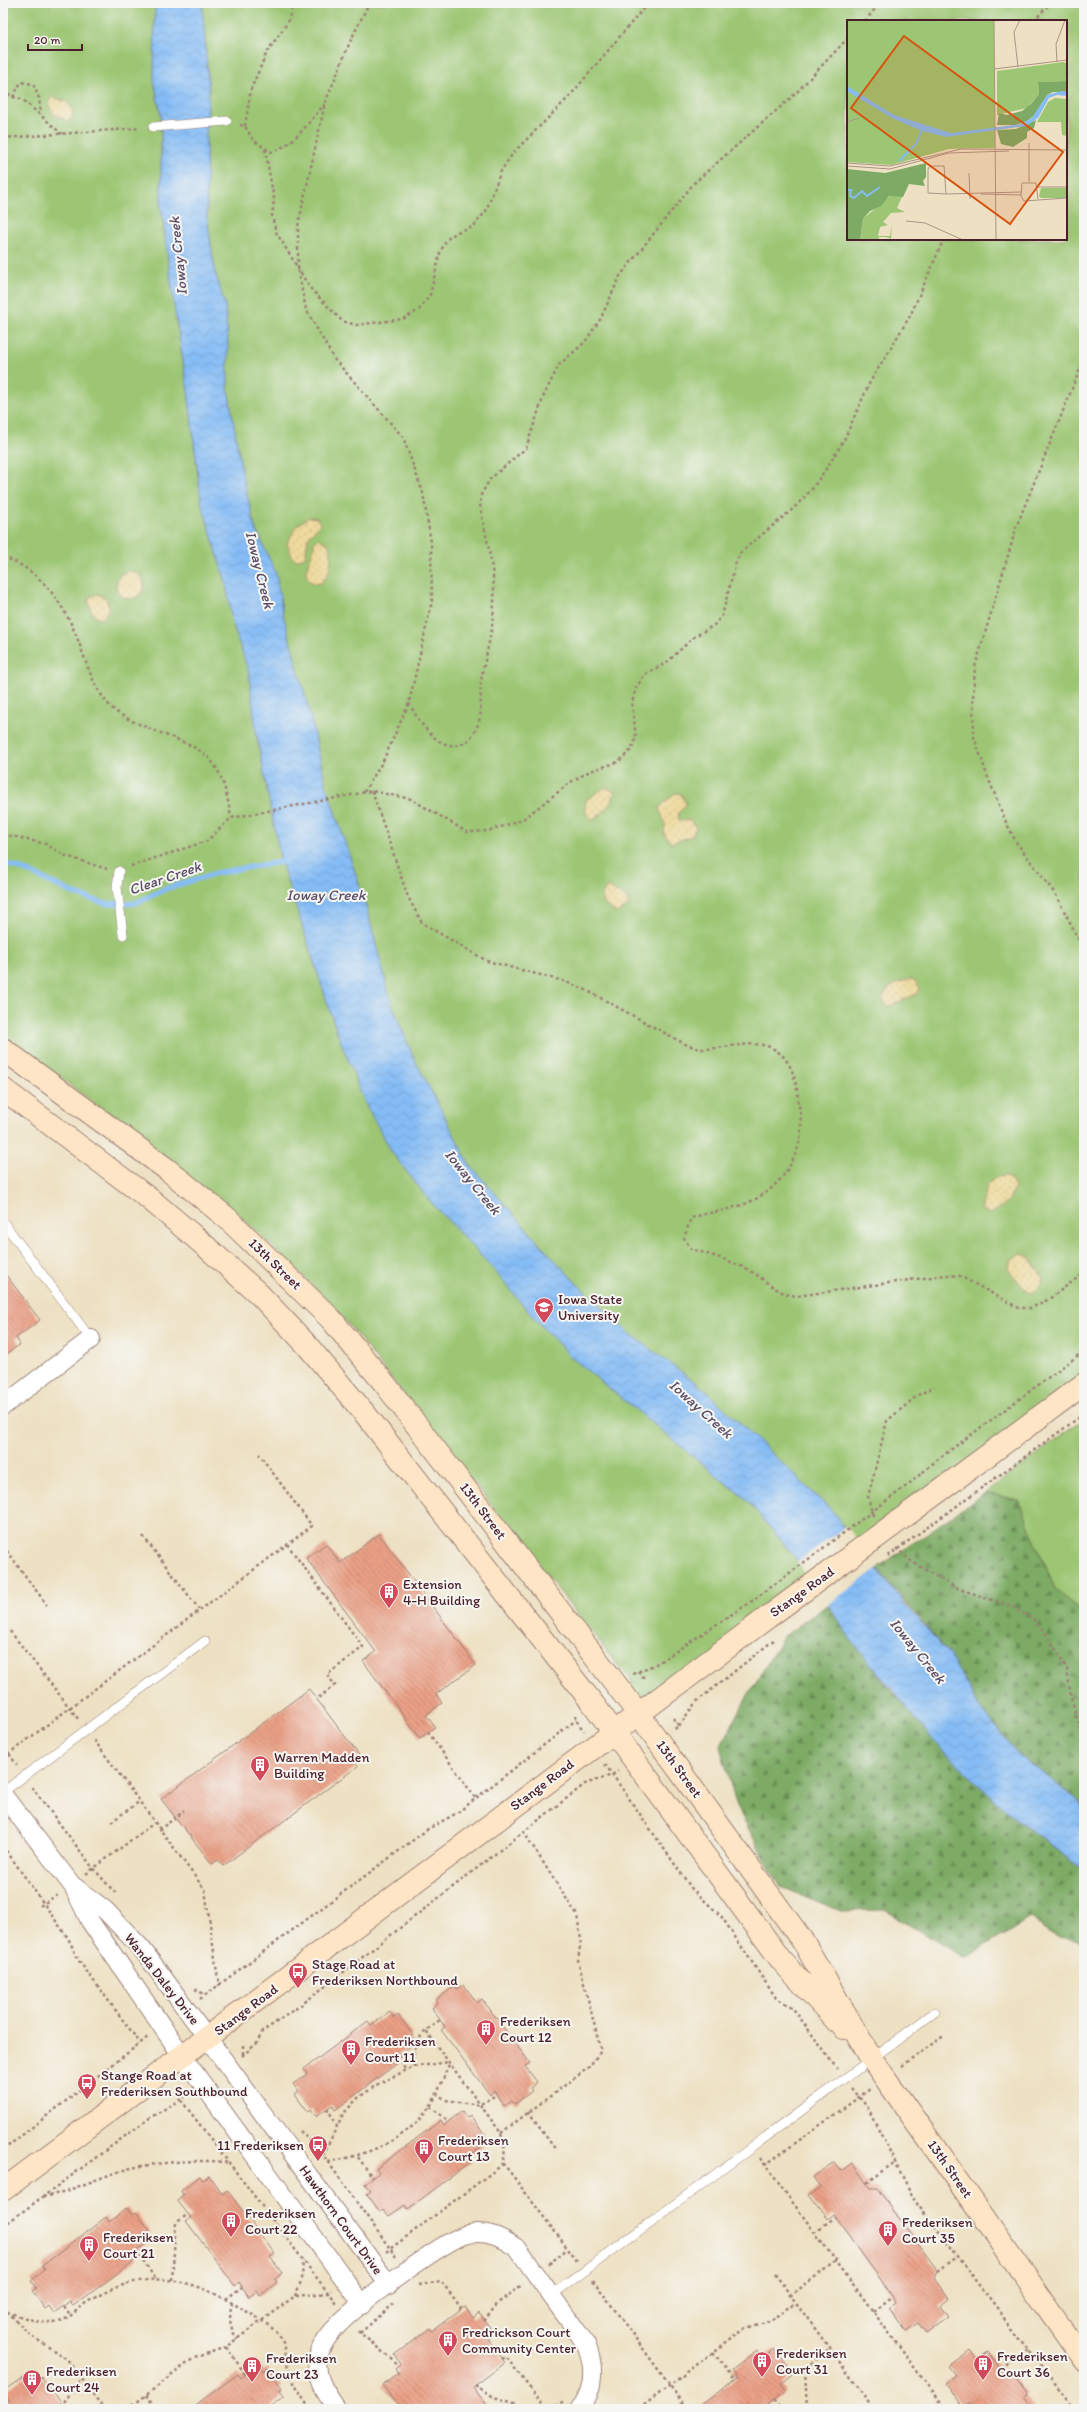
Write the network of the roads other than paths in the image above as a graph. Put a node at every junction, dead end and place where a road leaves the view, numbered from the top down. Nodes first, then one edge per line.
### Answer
1 (227, 121) road end
2 (153, 127) road end
3 (119, 871) road end
4 (123, 935) dead end
5 (3, 1049) edge
6 (3, 1089) edge
7 (3, 1222) edge
8 (91, 1339) joint
9 (1084, 1384) edge
10 (3, 1406) edge
11 (205, 1641) dead end
12 (638, 1713) junction
13 (613, 1731) junction
14 (3, 1792) edge
15 (3, 1795) edge
16 (72, 1885) junction
17 (935, 2012) dead end
18 (207, 2039) junction
19 (183, 2057) junction
20 (870, 2058) junction
21 (3, 2190) edge
22 (389, 2285) junction
23 (552, 2295) junction
24 (363, 2305) junction
25 (1084, 2359) edge
26 (337, 2409) edge
27 (580, 2409) edge

1 - 2 lane
3 - 4 lane
5 - 12 main road, 13th Street
6 - 13 main road, 13th Street
7 - 8 lane
8 - 10 street
9 - 12 main road, Stange Road, bridge
11 - 14 lane
12 - 13 main road, Stange Road
12 - 20 main road, 13th Street
13 - 18 main road, Stange Road
13 - 20 main road, 13th Street
15 - 16 street, Wanda Daley Drive
16 - 18 street, Wanda Daley Drive
16 - 19 street
17 - 20 lane
18 - 19 main road, Stange Road
18 - 22 street, Hawthorn Court Drive
19 - 21 main road, Stange Road
19 - 24 street
20 - 23 lane
20 - 25 main road, 13th Street
22 - 23 street, Hawthorn Court Drive
22 - 24 street, Hawthorn Court Drive
23 - 27 street, Hawthorn Court Drive
24 - 26 street, Hawthorn Court Drive

